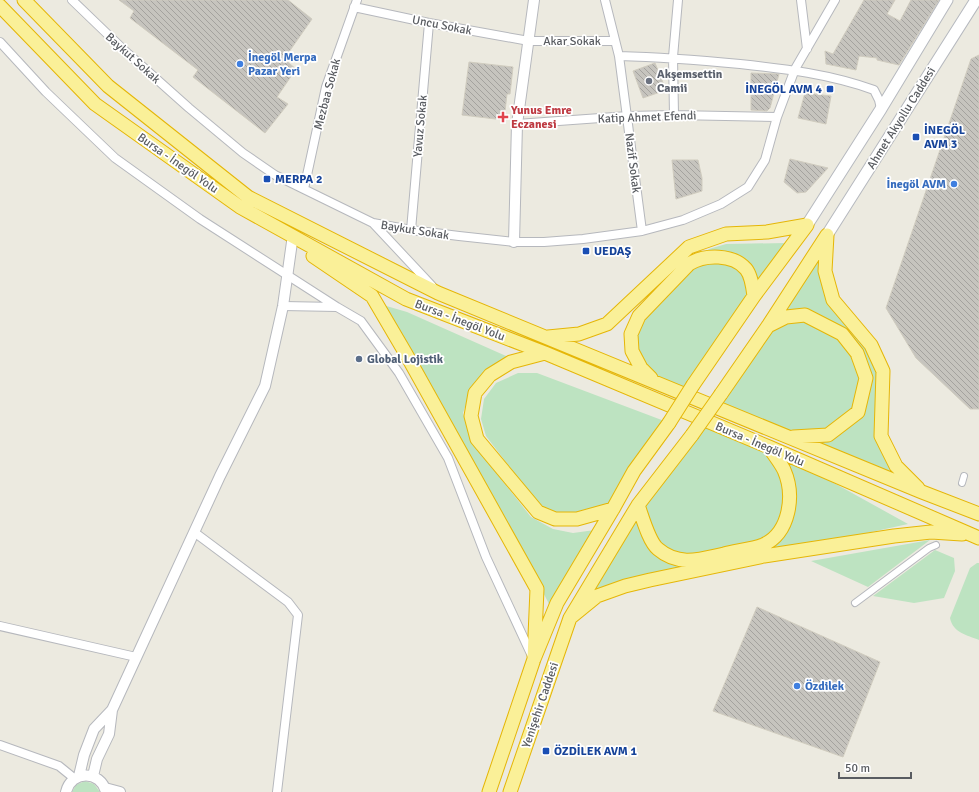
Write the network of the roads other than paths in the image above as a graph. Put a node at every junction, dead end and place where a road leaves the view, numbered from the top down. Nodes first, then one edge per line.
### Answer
1 (24, 0) edge
2 (72, 0) edge
3 (534, 0) edge
4 (605, 0) edge
5 (678, 0) edge
6 (802, 0) edge
7 (835, 0) edge
8 (947, 0) edge
9 (976, 0) edge
10 (356, 3) edge
11 (0, 6) edge
12 (429, 23) junction
13 (529, 41) junction
14 (615, 41) junction
15 (0, 42) edge
16 (807, 49) junction
17 (619, 56) junction
18 (673, 57) junction
19 (795, 70) junction
20 (874, 90) junction
21 (893, 90) junction
22 (881, 109) junction
23 (674, 115) junction
24 (628, 116) junction
25 (776, 117) junction
26 (517, 124) junction
27 (304, 190) junction
28 (240, 207) junction
29 (373, 223) junction
30 (807, 224) junction
31 (411, 230) junction
32 (642, 232) junction
33 (827, 235) junction
34 (292, 242) junction
35 (514, 242) junction
36 (288, 276) junction
37 (438, 293) junction
38 (754, 296) junction
39 (283, 306) junction
40 (338, 307) junction
41 (768, 326) junction
42 (545, 337) junction
43 (545, 353) junction
44 (655, 382) junction
45 (788, 437) junction
46 (769, 447) junction
47 (964, 476) dead end
48 (962, 483) dead end
49 (922, 492) junction
50 (638, 505) junction
51 (613, 509) junction
52 (979, 514) edge
53 (194, 532) junction
54 (975, 536) edge
55 (936, 545) dead end
56 (855, 603) dead end
57 (570, 618) junction
58 (0, 626) edge
59 (136, 657) junction
60 (534, 660) junction
61 (112, 710) junction
62 (0, 746) edge
63 (92, 776) junction
64 (77, 777) junction
65 (106, 790) edge
66 (66, 792) edge
67 (120, 792) edge
68 (277, 792) edge
69 (487, 792) edge
70 (510, 792) edge

1 - 37 highway, Bursa - İnegöl Yolu
2 - 27 street, Baykut Sokak
3 - 13 street
4 - 14 street, Nazif Sokak
5 - 18 street
6 - 16 street
7 - 16 street, Baykut Sokak
8 - 21 main road
9 - 33 main road, Ahmet Akyollu Caddesi
10 - 12 street, Uncu Sokak
10 - 27 street, Mezbaa Sokak
11 - 28 highway, Bursa - İnegöl Yolu
12 - 13 street, Uncu Sokak
12 - 31 street, Yavuz Sokak
13 - 14 street, Akar Sokak
13 - 26 street
14 - 17 street, Nazif Sokak
15 - 36 street
16 - 19 street, Baykut Sokak
17 - 18 street
17 - 24 street, Nazif Sokak
18 - 19 street
18 - 23 street
19 - 20 street
19 - 25 street, Baykut Sokak
20 - 21 street
20 - 22 street
21 - 22 main road
22 - 30 main road
23 - 24 street, Katip Ahmet Efendi
23 - 25 street, Katip Ahmet Efendi
24 - 26 street, Katip Ahmet Efendi
24 - 32 street, Nazif Sokak
25 - 32 street, Baykut Sokak
26 - 35 street
27 - 29 street, Baykut Sokak
28 - 34 highway
28 - 43 highway, Bursa - İnegöl Yolu
29 - 31 street, Baykut Sokak
29 - 37 street
30 - 38 highway
30 - 42 highway
31 - 35 street, Baykut Sokak
32 - 35 street, Baykut Sokak
33 - 41 highway
33 - 49 highway
34 - 36 street
34 - 60 highway
36 - 39 street
36 - 40 street
37 - 42 highway, Bursa - İnegöl Yolu
38 - 44 highway
38 - 51 highway, bridge
39 - 40 street
39 - 53 street
40 - 60 street
41 - 45 highway
41 - 50 highway, Yenişehir Caddesi, bridge
42 - 44 highway, Bursa - İnegöl Yolu
43 - 46 highway, Bursa - İnegöl Yolu
43 - 51 highway
44 - 45 highway, Bursa - İnegöl Yolu
45 - 49 highway, Bursa - İnegöl Yolu
46 - 50 highway
46 - 54 highway, Bursa - İnegöl Yolu
47 - 48 street
49 - 52 highway, Bursa - İnegöl Yolu
50 - 57 highway, Yenişehir Caddesi
51 - 60 highway
53 - 59 street
53 - 68 street
54 - 57 highway
55 - 56 street
57 - 70 highway, Yenişehir Caddesi
58 - 59 street
59 - 61 street
60 - 69 highway, Yenişehir Caddesi
61 - 63 street
61 - 64 street
62 - 64 street
63 - 64 street
63 - 65 street
64 - 66 street
65 - 67 street

